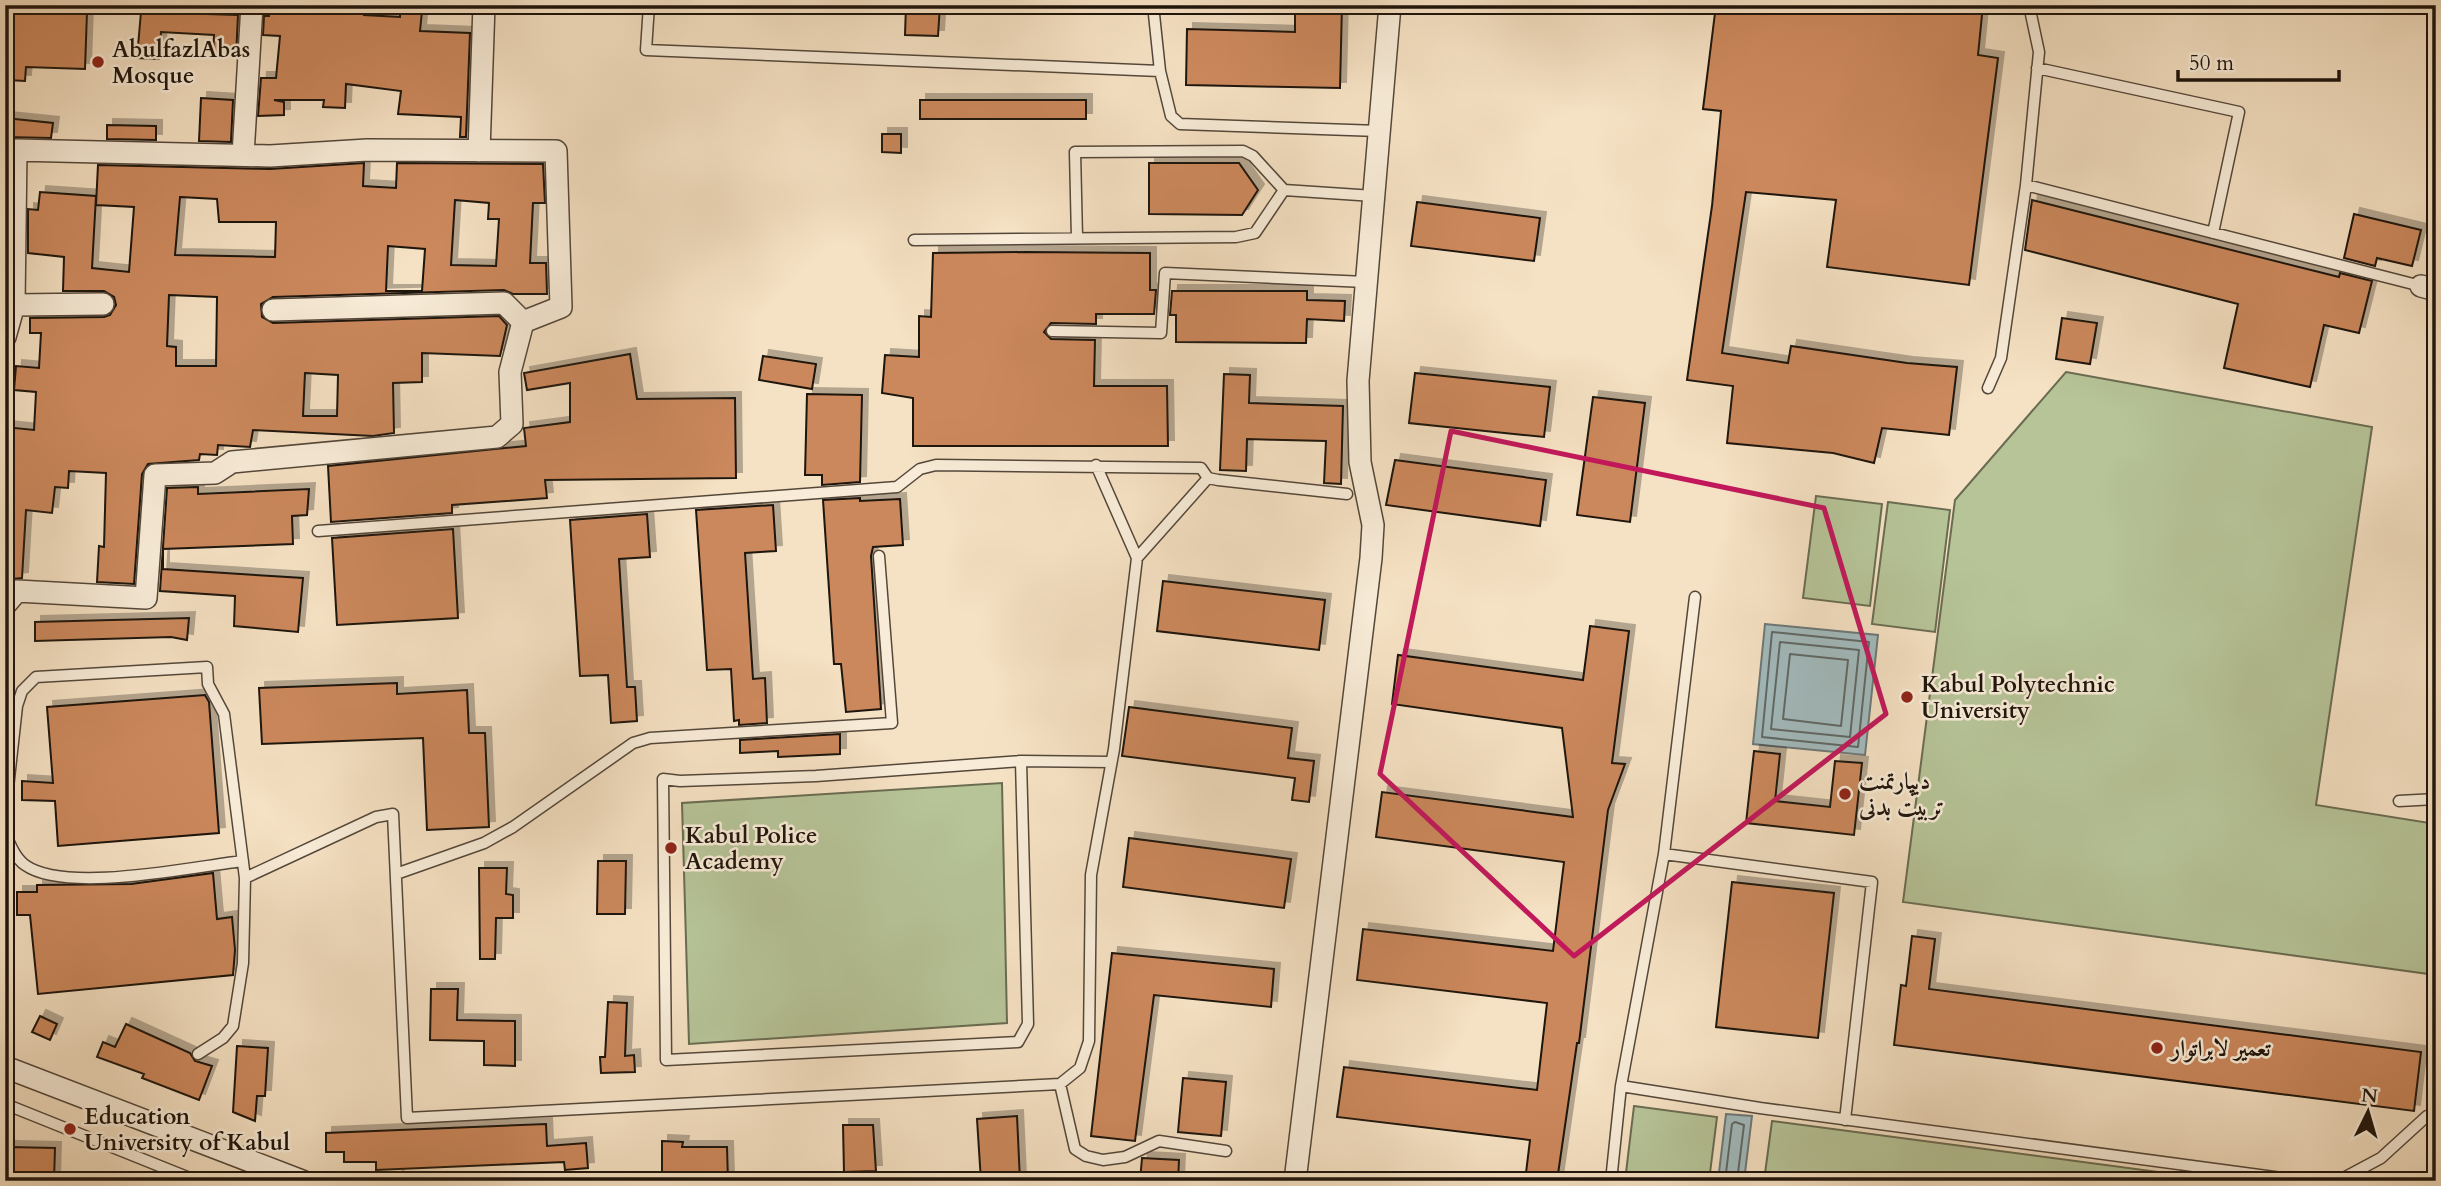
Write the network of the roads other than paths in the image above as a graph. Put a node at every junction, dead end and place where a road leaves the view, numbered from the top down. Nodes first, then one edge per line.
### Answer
1 (252, 5) edge
2 (484, 5) edge
3 (649, 5) edge
4 (1153, 5) edge
5 (1390, 5) edge
6 (2029, 5) edge
7 (2037, 68) junction
8 (1160, 71) junction
9 (1379, 131) junction
10 (479, 151) junction
11 (243, 155) junction
12 (2026, 184) junction
13 (1284, 190) junction
14 (1374, 196) junction
15 (2213, 233) junction
16 (1077, 238) junction
17 (914, 240) dead end
18 (1366, 282) junction
19 (2429, 288) edge
20 (103, 304) dead end
21 (9, 305) edge
22 (273, 310) dead end
23 (523, 322) junction
24 (1052, 331) dead end
25 (5, 337) edge
26 (1988, 388) dead end
27 (1096, 465) junction
28 (1208, 478) junction
29 (1347, 494) dead end
30 (318, 531) dead end
31 (879, 556) dead end
32 (1138, 558) junction
33 (1695, 597) dead end
34 (5, 605) edge
35 (1021, 761) junction
36 (1111, 762) junction
37 (2436, 799) edge
38 (2399, 801) dead end
39 (5, 815) edge
40 (5, 833) edge
41 (1664, 854) junction
42 (243, 861) junction
43 (396, 874) junction
44 (245, 878) junction
45 (198, 1054) dead end
46 (5, 1067) edge
47 (1060, 1084) junction
48 (1621, 1086) junction
49 (5, 1104) edge
50 (2436, 1117) edge
51 (1844, 1120) junction
52 (1226, 1152) dead end
53 (197, 1181) edge
54 (302, 1181) edge
55 (1294, 1181) edge
56 (1611, 1181) edge
57 (2305, 1181) edge
58 (2338, 1181) edge

1 - 11 street
2 - 10 street
3 - 8 lane
4 - 8 lane
5 - 9 street
6 - 7 lane
7 - 12 lane
7 - 15 lane
8 - 9 lane
9 - 14 street
10 - 11 street
10 - 23 street
11 - 21 street
12 - 15 lane
12 - 26 lane
13 - 14 lane
13 - 16 lane
13 - 16 lane
14 - 18 street
15 - 19 lane
16 - 17 lane
18 - 24 lane
18 - 55 street
20 - 21 street
21 - 25 street
22 - 23 street
23 - 34 street
27 - 28 lane
27 - 30 lane
27 - 32 lane
28 - 29 lane
28 - 32 lane
31 - 43 lane
32 - 36 lane
33 - 41 lane
35 - 35 lane
35 - 36 lane
36 - 47 lane
37 - 38 lane
39 - 42 lane
40 - 42 lane
41 - 48 lane
41 - 51 lane
42 - 44 lane
43 - 44 lane
43 - 47 lane
44 - 45 lane
46 - 54 street
47 - 52 lane
48 - 51 lane
48 - 56 lane
49 - 53 lane
50 - 58 lane
51 - 57 lane

